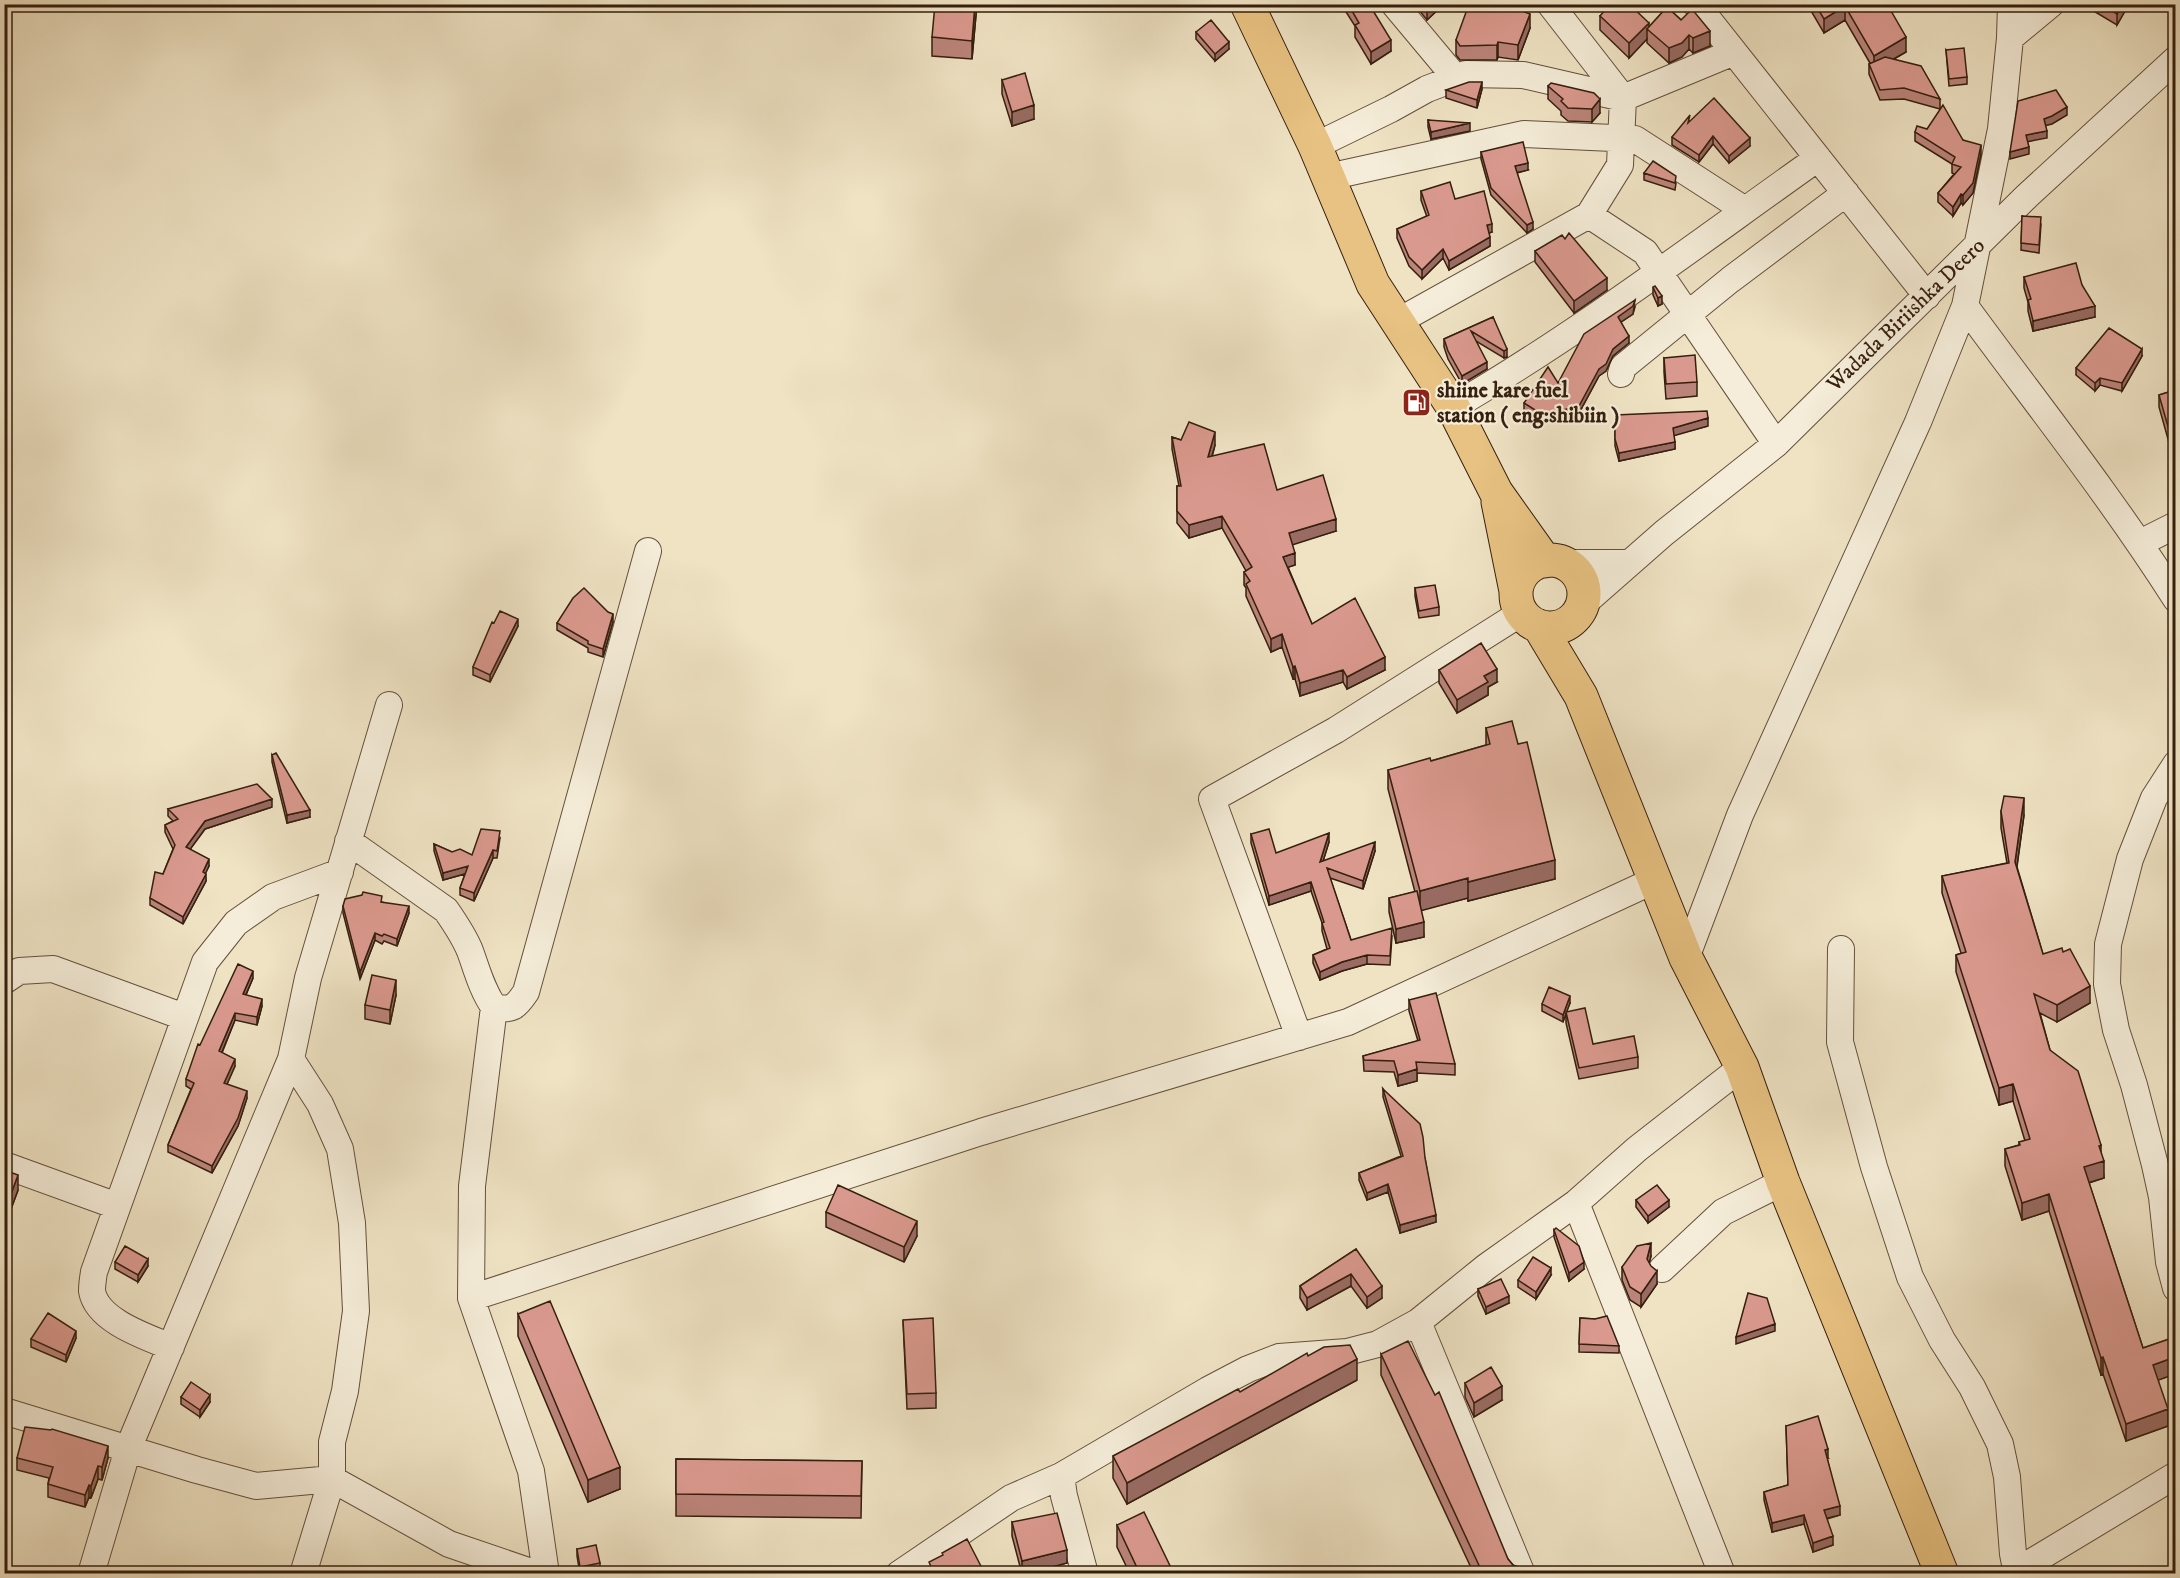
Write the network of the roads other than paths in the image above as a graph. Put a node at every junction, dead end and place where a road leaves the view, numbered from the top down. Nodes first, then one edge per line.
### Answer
1 (1247, 4) edge
2 (1394, 4) edge
3 (1550, 4) edge
4 (1696, 4) edge
5 (2011, 4) edge
6 (2051, 4) edge
7 (2010, 38) junction
8 (1734, 52) junction
9 (2175, 59) edge
10 (1455, 77) junction
11 (1623, 98) junction
12 (1621, 138) junction
13 (1315, 146) junction
14 (1818, 158) junction
15 (1328, 177) junction
16 (1846, 193) junction
17 (1745, 210) junction
18 (1589, 215) junction
19 (1978, 245) junction
20 (1659, 272) junction
21 (1927, 296) junction
22 (1965, 306) junction
23 (1688, 314) junction
24 (1397, 322) junction
25 (1621, 374) dead end
26 (1453, 407) junction
27 (1776, 444) junction
28 (1496, 492) junction
29 (2175, 525) edge
30 (2140, 543) junction
31 (648, 551) dead end
32 (1554, 562) junction
33 (1629, 563) junction
34 (2175, 599) edge
35 (1525, 610) junction
36 (1579, 610) junction
37 (1581, 696) junction
38 (389, 705) dead end
39 (2175, 764) edge
40 (348, 842) junction
41 (340, 872) junction
42 (1655, 880) junction
43 (1841, 949) dead end
44 (1686, 958) junction
45 (4, 981) edge
46 (494, 1007) junction
47 (184, 1017) junction
48 (1299, 1037) junction
49 (291, 1059) junction
50 (1743, 1067) junction
51 (4, 1166) edge
52 (1783, 1182) junction
53 (1576, 1203) junction
54 (117, 1206) junction
55 (1662, 1269) dead end
56 (2175, 1288) edge
57 (471, 1298) junction
58 (1418, 1322) junction
59 (171, 1347) junction
60 (4, 1411) edge
61 (128, 1449) junction
62 (2175, 1475) edge
63 (1061, 1476) junction
64 (332, 1479) junction
65 (2015, 1573) edge
66 (91, 1574) edge
67 (303, 1574) edge
68 (537, 1574) edge
69 (546, 1574) edge
70 (899, 1574) edge
71 (1085, 1574) edge
72 (1522, 1574) edge
73 (1722, 1574) edge
74 (1942, 1574) edge

1 - 13 highway
2 - 10 street
3 - 11 street
4 - 8 street
5 - 7 street
6 - 7 street
7 - 19 street
8 - 11 street
8 - 14 street
9 - 19 street, Wadada Biriishka Deero
10 - 11 street
10 - 13 street
11 - 12 street
12 - 15 street
12 - 17 street
12 - 18 street
13 - 15 highway
14 - 16 street
14 - 17 street
15 - 24 highway
16 - 21 street
16 - 23 street
17 - 20 street
18 - 20 street
18 - 24 street
19 - 21 street, Wadada Biriishka Deero
19 - 22 street
20 - 23 street
20 - 26 street
21 - 27 street, Wadada Biriishka Deero
22 - 30 street
22 - 44 street
23 - 25 street
23 - 27 street
24 - 26 highway
26 - 28 highway
27 - 33 street, Wadada Biriishka Deero
28 - 32 highway
28 - 35 highway
29 - 30 street
30 - 34 street
31 - 46 street
32 - 33 street
32 - 35 highway
32 - 36 highway
33 - 36 street, Wadada Biriishka Deero
35 - 36 highway
35 - 37 highway
35 - 48 street
36 - 37 highway
37 - 42 highway
38 - 40 street
39 - 56 street
40 - 41 street
40 - 46 street
41 - 47 street
41 - 49 street
42 - 44 highway
42 - 48 street
43 - 65 street
44 - 50 highway
45 - 47 street
46 - 57 street
47 - 54 street
48 - 57 street
49 - 59 street
49 - 64 street
50 - 52 highway
50 - 53 street
51 - 54 street
52 - 55 street
52 - 74 highway
53 - 58 street
53 - 73 street
54 - 59 street
57 - 69 street
58 - 63 street
58 - 72 street
59 - 61 street
60 - 61 street
61 - 64 street
61 - 66 street
62 - 65 street
63 - 70 street
63 - 71 street
64 - 67 street
64 - 68 street

